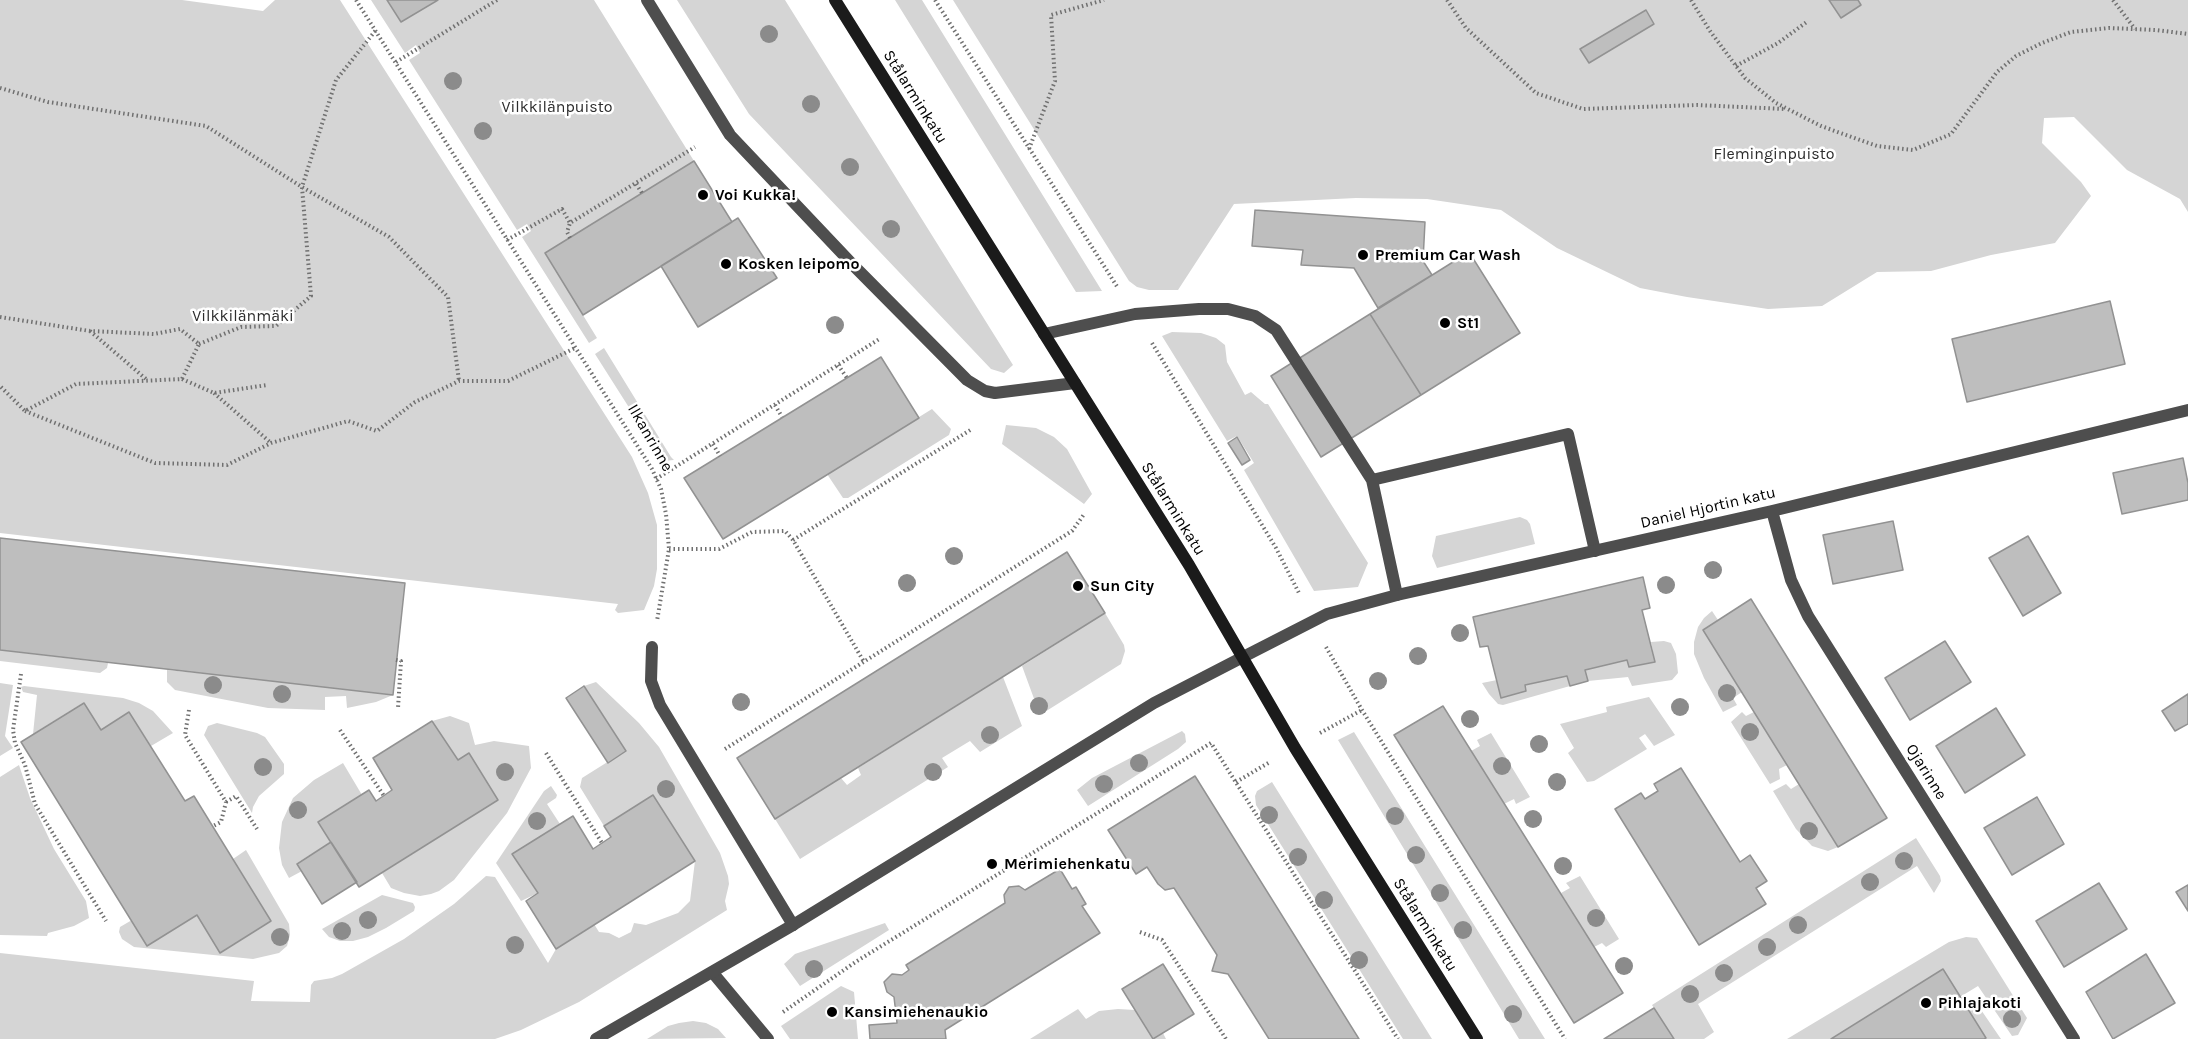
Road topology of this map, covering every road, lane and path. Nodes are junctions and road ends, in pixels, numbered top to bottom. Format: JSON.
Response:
{"nodes":[{"id":1,"x":356,"y":0,"type":"edge"},
{"id":2,"x":497,"y":0,"type":"edge"},
{"id":3,"x":647,"y":0,"type":"edge"},
{"id":4,"x":835,"y":0,"type":"edge"},
{"id":5,"x":1104,"y":0,"type":"edge"},
{"id":6,"x":1447,"y":0,"type":"edge"},
{"id":7,"x":1691,"y":0,"type":"edge"},
{"id":8,"x":2113,"y":0,"type":"edge"},
{"id":9,"x":1808,"y":21,"type":"dead end"},
{"id":10,"x":2136,"y":29,"type":"junction"},
{"id":11,"x":376,"y":30,"type":"junction"},
{"id":12,"x":2188,"y":34,"type":"edge"},
{"id":13,"x":396,"y":62,"type":"junction"},
{"id":14,"x":1736,"y":66,"type":"junction"},
{"id":15,"x":0,"y":88,"type":"edge"},
{"id":16,"x":1789,"y":110,"type":"junction"},
{"id":17,"x":695,"y":147,"type":"dead end"},
{"id":18,"x":1029,"y":149,"type":"dead end"},
{"id":19,"x":635,"y":183,"type":"junction"},
{"id":20,"x":302,"y":188,"type":"junction"},
{"id":21,"x":642,"y":193,"type":"dead end"},
{"id":22,"x":570,"y":223,"type":"junction"},
{"id":23,"x":570,"y":238,"type":"dead end"},
{"id":24,"x":507,"y":240,"type":"junction"},
{"id":25,"x":0,"y":317,"type":"edge"},
{"id":26,"x":90,"y":331,"type":"junction"},
{"id":27,"x":1044,"y":334,"type":"junction"},
{"id":28,"x":881,"y":338,"type":"dead end"},
{"id":29,"x":199,"y":344,"type":"junction"},
{"id":30,"x":576,"y":348,"type":"junction"},
{"id":31,"x":838,"y":365,"type":"junction"},
{"id":32,"x":847,"y":378,"type":"dead end"},
{"id":33,"x":146,"y":379,"type":"junction"},
{"id":34,"x":182,"y":379,"type":"junction"},
{"id":35,"x":459,"y":381,"type":"junction"},
{"id":36,"x":1075,"y":383,"type":"junction"},
{"id":37,"x":267,"y":385,"type":"dead end"},
{"id":38,"x":0,"y":386,"type":"edge"},
{"id":39,"x":214,"y":393,"type":"junction"},
{"id":40,"x":775,"y":405,"type":"junction"},
{"id":41,"x":2188,"y":410,"type":"edge"},
{"id":42,"x":25,"y":411,"type":"junction"},
{"id":43,"x":783,"y":417,"type":"dead end"},
{"id":44,"x":972,"y":429,"type":"dead end"},
{"id":45,"x":271,"y":443,"type":"junction"},
{"id":46,"x":713,"y":444,"type":"junction"},
{"id":47,"x":720,"y":456,"type":"dead end"},
{"id":48,"x":656,"y":479,"type":"junction"},
{"id":49,"x":1372,"y":480,"type":"junction"},
{"id":50,"x":1772,"y":511,"type":"junction"},
{"id":51,"x":1085,"y":513,"type":"dead end"},
{"id":52,"x":793,"y":540,"type":"junction"},
{"id":53,"x":669,"y":549,"type":"junction"},
{"id":54,"x":1595,"y":551,"type":"junction"},
{"id":55,"x":1397,"y":596,"type":"junction"},
{"id":56,"x":652,"y":646,"type":"joint"},
{"id":57,"x":1243,"y":657,"type":"junction"},
{"id":58,"x":1331,"y":657,"type":"dead end"},
{"id":59,"x":396,"y":660,"type":"dead end"},
{"id":60,"x":864,"y":662,"type":"junction"},
{"id":61,"x":21,"y":674,"type":"dead end"},
{"id":62,"x":398,"y":708,"type":"dead end"},
{"id":63,"x":189,"y":710,"type":"dead end"},
{"id":64,"x":340,"y":730,"type":"dead end"},
{"id":65,"x":725,"y":749,"type":"dead end"},
{"id":66,"x":546,"y":753,"type":"dead end"},
{"id":67,"x":384,"y":796,"type":"dead end"},
{"id":68,"x":226,"y":802,"type":"junction"},
{"id":69,"x":213,"y":826,"type":"dead end"},
{"id":70,"x":257,"y":829,"type":"dead end"},
{"id":71,"x":602,"y":843,"type":"dead end"},
{"id":72,"x":106,"y":921,"type":"dead end"},
{"id":73,"x":793,"y":925,"type":"junction"},
{"id":74,"x":1140,"y":932,"type":"dead end"},
{"id":75,"x":712,"y":973,"type":"junction"},
{"id":76,"x":780,"y":1014,"type":"dead end"},
{"id":77,"x":596,"y":1039,"type":"edge"},
{"id":78,"x":768,"y":1039,"type":"edge"},
{"id":79,"x":1226,"y":1039,"type":"edge"},
{"id":80,"x":1398,"y":1039,"type":"edge"},
{"id":81,"x":1477,"y":1039,"type":"edge"},
{"id":82,"x":1565,"y":1039,"type":"edge"},
{"id":83,"x":2074,"y":1039,"type":"edge"}],
"edges":[{"from":1,"to":11,"type":"path","name":"Ilkanrinne"},
{"from":2,"to":13,"type":"path"},
{"from":3,"to":36,"type":"street"},
{"from":4,"to":27,"type":"main road","name":"Stålarminkatu"},
{"from":5,"to":18,"type":"path"},
{"from":6,"to":16,"type":"path"},
{"from":7,"to":14,"type":"path"},
{"from":8,"to":10,"type":"path"},
{"from":9,"to":14,"type":"path"},
{"from":10,"to":12,"type":"path"},
{"from":10,"to":16,"type":"path"},
{"from":11,"to":13,"type":"path","name":"Ilkanrinne"},
{"from":11,"to":20,"type":"path"},
{"from":13,"to":24,"type":"path","name":"Ilkanrinne"},
{"from":14,"to":16,"type":"path"},
{"from":15,"to":20,"type":"path"},
{"from":17,"to":19,"type":"path"},
{"from":19,"to":21,"type":"path"},
{"from":19,"to":22,"type":"path"},
{"from":20,"to":29,"type":"path"},
{"from":20,"to":35,"type":"path"},
{"from":22,"to":23,"type":"path"},
{"from":22,"to":24,"type":"path"},
{"from":24,"to":30,"type":"path","name":"Ilkanrinne"},
{"from":25,"to":26,"type":"path"},
{"from":26,"to":29,"type":"path"},
{"from":26,"to":33,"type":"path"},
{"from":27,"to":36,"type":"main road","name":"Stålarminkatu"},
{"from":27,"to":49,"type":"street"},
{"from":28,"to":31,"type":"path"},
{"from":29,"to":34,"type":"path"},
{"from":30,"to":35,"type":"path"},
{"from":30,"to":48,"type":"path","name":"Ilkanrinne"},
{"from":31,"to":32,"type":"path"},
{"from":31,"to":40,"type":"path"},
{"from":33,"to":34,"type":"path"},
{"from":33,"to":42,"type":"path"},
{"from":34,"to":39,"type":"path"},
{"from":35,"to":45,"type":"path"},
{"from":36,"to":57,"type":"main road","name":"Stålarminkatu"},
{"from":37,"to":39,"type":"path"},
{"from":38,"to":42,"type":"path"},
{"from":39,"to":45,"type":"path"},
{"from":40,"to":43,"type":"path"},
{"from":40,"to":46,"type":"path"},
{"from":41,"to":50,"type":"street","name":"Daniel Hjortin katu"},
{"from":42,"to":45,"type":"path"},
{"from":44,"to":52,"type":"path"},
{"from":46,"to":47,"type":"path"},
{"from":46,"to":48,"type":"path"},
{"from":48,"to":53,"type":"path","name":"Ilkanrinne"},
{"from":49,"to":54,"type":"street"},
{"from":49,"to":55,"type":"street"},
{"from":50,"to":54,"type":"street","name":"Daniel Hjortin katu"},
{"from":50,"to":83,"type":"street","name":"Ojarinne"},
{"from":51,"to":60,"type":"path"},
{"from":52,"to":53,"type":"path"},
{"from":52,"to":60,"type":"path"},
{"from":53,"to":56,"type":"path","name":"Ilkanrinne"},
{"from":54,"to":55,"type":"street","name":"Daniel Hjortin katu"},
{"from":55,"to":57,"type":"street","name":"Daniel Hjortin katu"},
{"from":56,"to":73,"type":"street"},
{"from":57,"to":73,"type":"street"},
{"from":57,"to":81,"type":"main road","name":"Stålarminkatu"},
{"from":58,"to":82,"type":"path"},
{"from":59,"to":62,"type":"path"},
{"from":60,"to":65,"type":"path"},
{"from":61,"to":72,"type":"path"},
{"from":63,"to":68,"type":"path"},
{"from":64,"to":67,"type":"path"},
{"from":66,"to":71,"type":"path"},
{"from":68,"to":69,"type":"path"},
{"from":68,"to":70,"type":"path"},
{"from":73,"to":75,"type":"street"},
{"from":74,"to":79,"type":"path"},
{"from":75,"to":77,"type":"street"},
{"from":75,"to":78,"type":"street"},
{"from":76,"to":80,"type":"path"}]}
